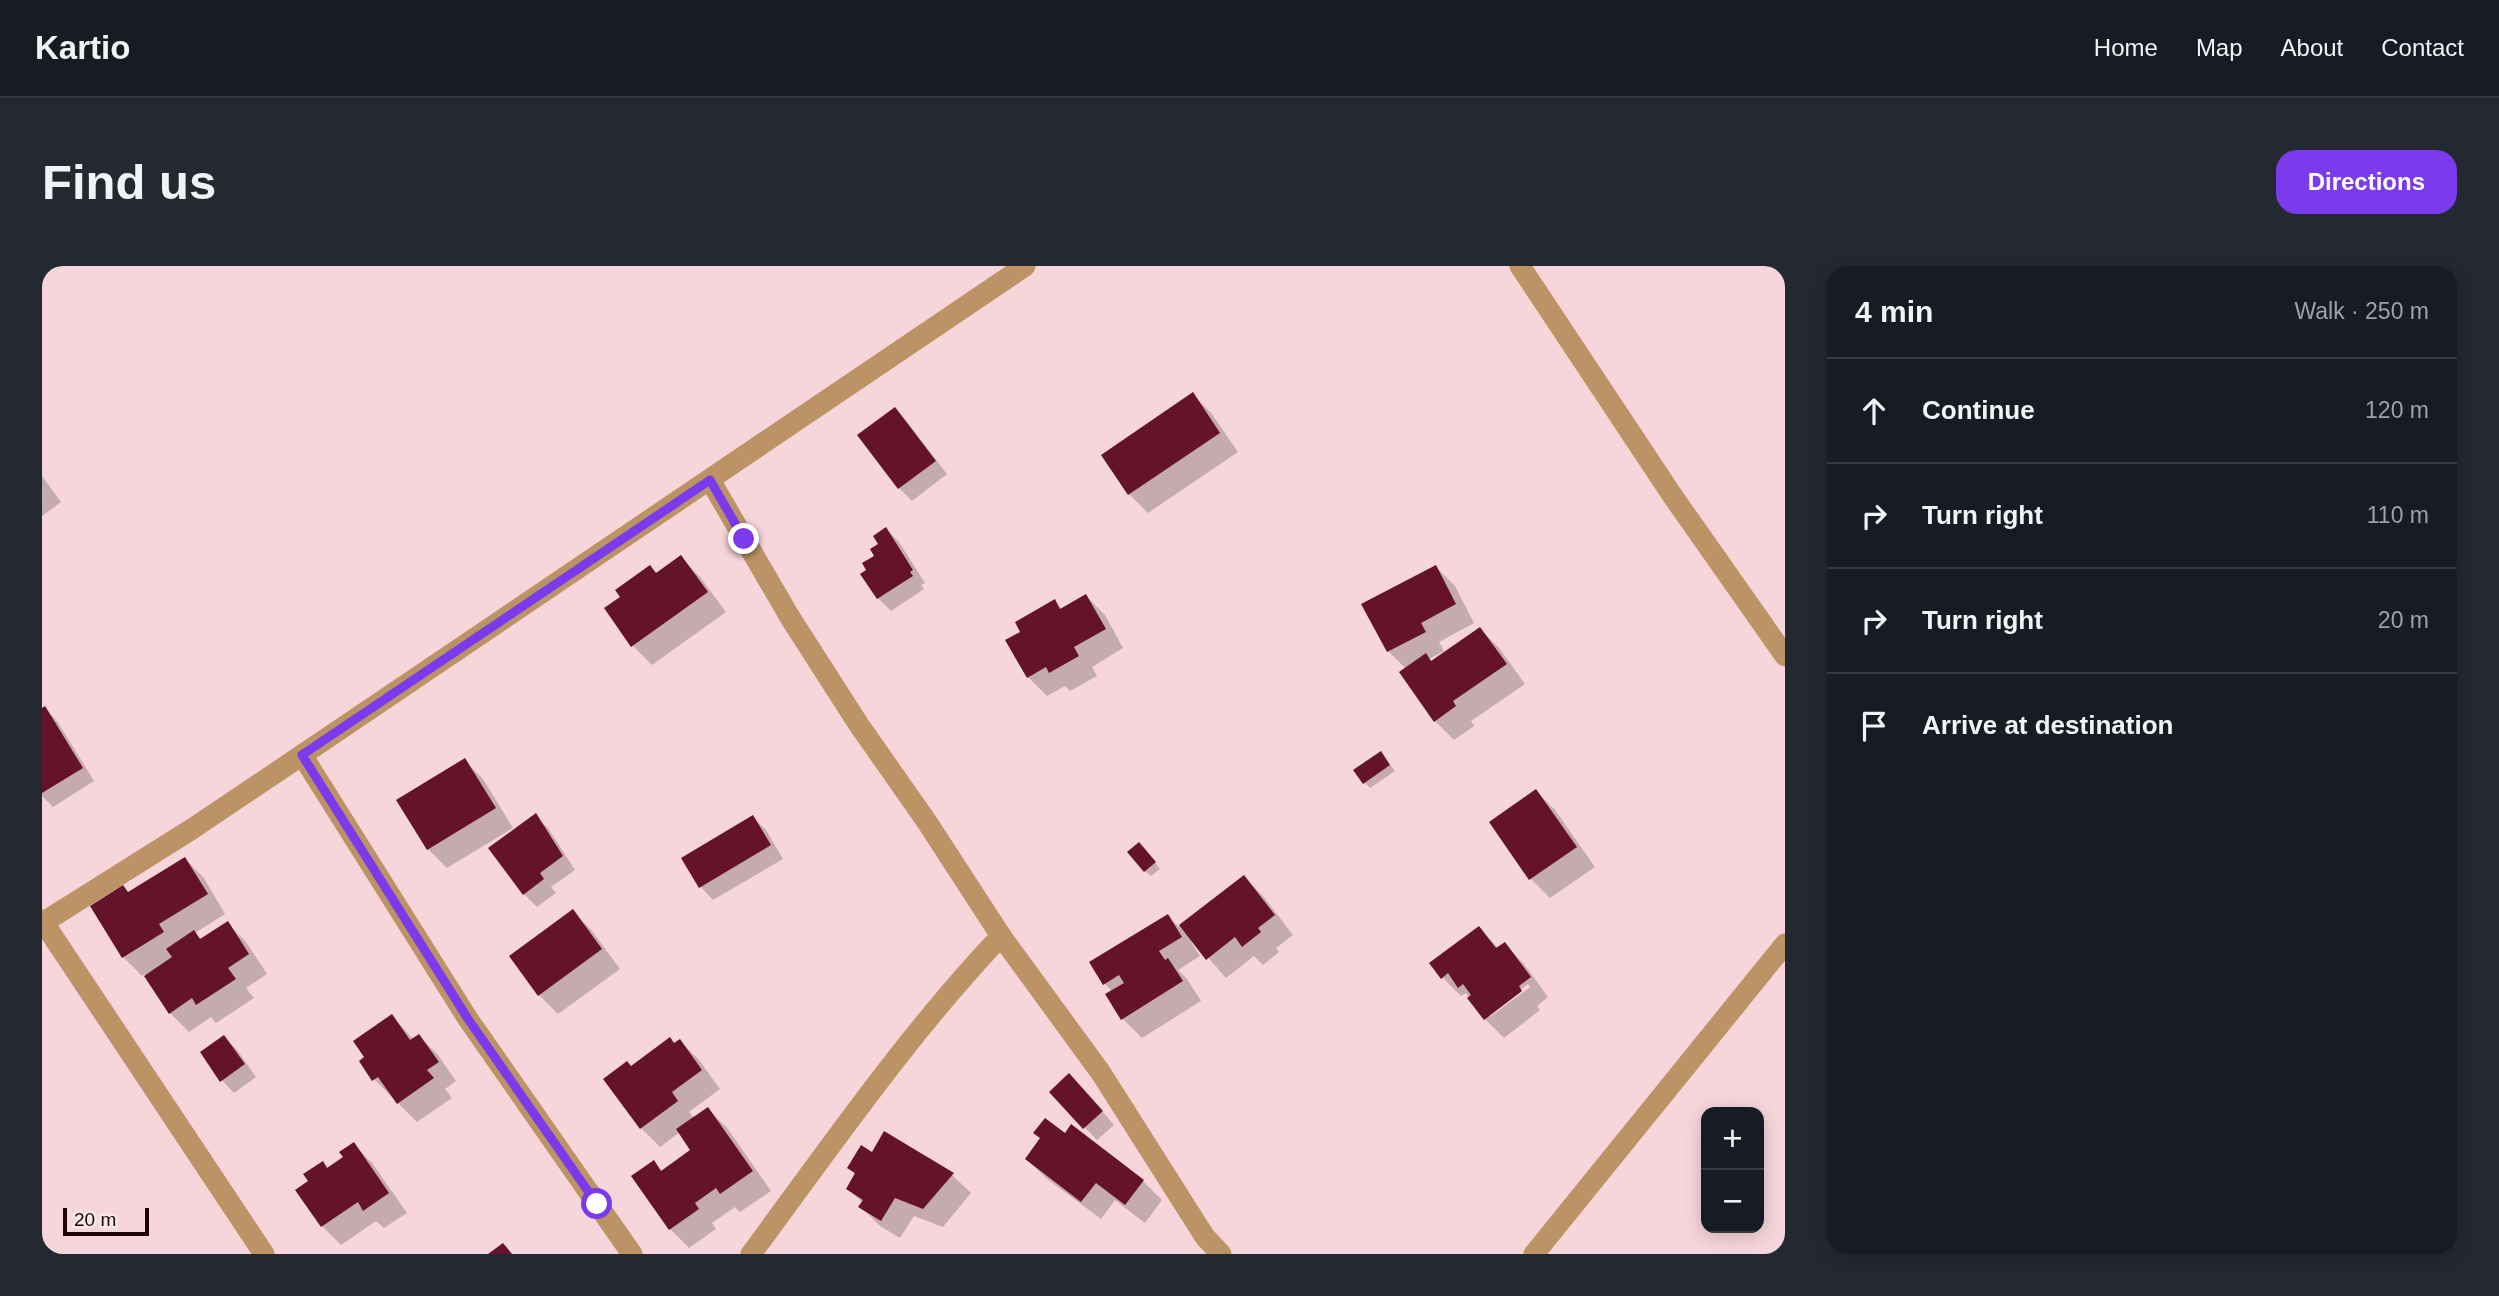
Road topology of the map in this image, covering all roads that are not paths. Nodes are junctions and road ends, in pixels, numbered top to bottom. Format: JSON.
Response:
{"nodes":[{"id":1,"x":1025,"y":266,"type":"edge"},
{"id":2,"x":1520,"y":266,"type":"edge"},
{"id":3,"x":710,"y":480,"type":"junction"},
{"id":4,"x":1785,"y":656,"type":"edge"},
{"id":5,"x":302,"y":755,"type":"junction"},
{"id":6,"x":43,"y":921,"type":"edge"},
{"id":7,"x":1001,"y":936,"type":"junction"},
{"id":8,"x":1785,"y":944,"type":"edge"},
{"id":9,"x":264,"y":1254,"type":"edge"},
{"id":10,"x":632,"y":1254,"type":"edge"},
{"id":11,"x":751,"y":1254,"type":"edge"},
{"id":12,"x":1221,"y":1254,"type":"edge"},
{"id":13,"x":1534,"y":1254,"type":"edge"}],
"edges":[{"from":1,"to":3,"type":"street"},
{"from":2,"to":4,"type":"street"},
{"from":3,"to":5,"type":"street"},
{"from":3,"to":7,"type":"street"},
{"from":5,"to":6,"type":"street"},
{"from":5,"to":10,"type":"street"},
{"from":6,"to":9,"type":"street"},
{"from":7,"to":11,"type":"street"},
{"from":7,"to":12,"type":"street"},
{"from":8,"to":13,"type":"street"}]}
